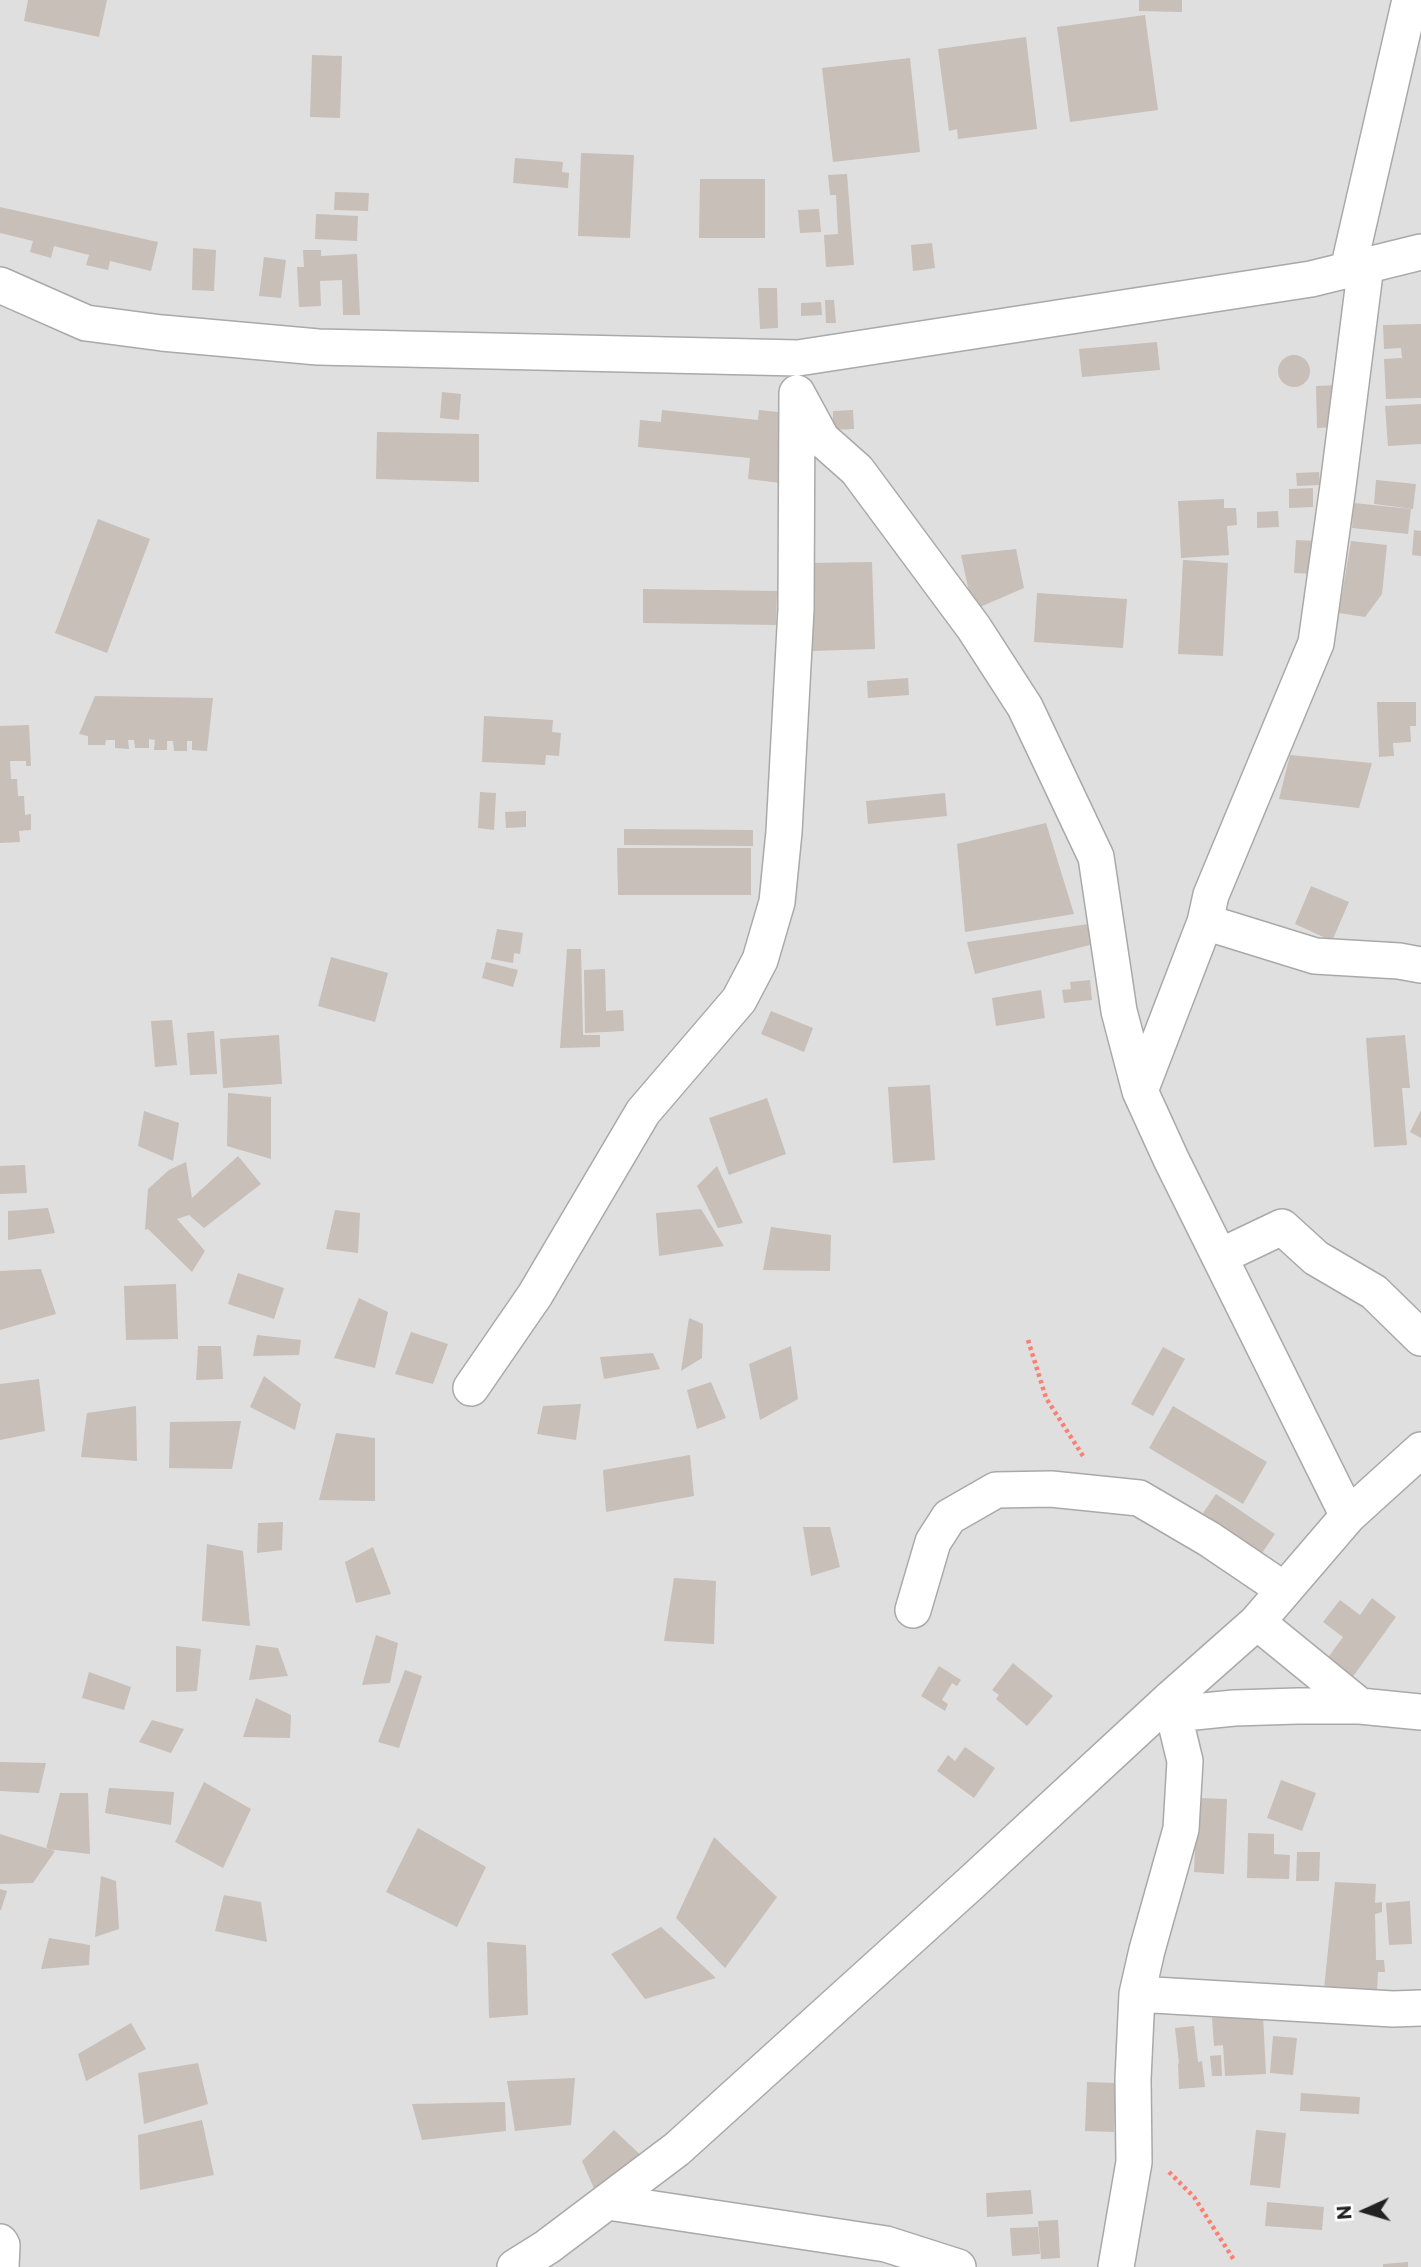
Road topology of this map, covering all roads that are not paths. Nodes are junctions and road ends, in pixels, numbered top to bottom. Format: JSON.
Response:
{"nodes":[{"id":1,"x":1410,"y":0,"type":"edge"},
{"id":2,"x":1421,"y":252,"type":"edge"},
{"id":3,"x":1357,"y":268,"type":"junction"},
{"id":4,"x":0,"y":285,"type":"edge"},
{"id":5,"x":798,"y":358,"type":"junction"},
{"id":6,"x":797,"y":393,"type":"junction"},
{"id":7,"x":1205,"y":922,"type":"junction"},
{"id":8,"x":1421,"y":965,"type":"edge"},
{"id":9,"x":1140,"y":1091,"type":"junction"},
{"id":10,"x":1221,"y":1256,"type":"junction"},
{"id":11,"x":1421,"y":1338,"type":"edge"},
{"id":12,"x":471,"y":1388,"type":"dead end"},
{"id":13,"x":1421,"y":1450,"type":"edge"},
{"id":14,"x":1348,"y":1516,"type":"junction"},
{"id":15,"x":1283,"y":1589,"type":"junction"},
{"id":16,"x":913,"y":1610,"type":"dead end"},
{"id":17,"x":1257,"y":1622,"type":"junction"},
{"id":18,"x":1360,"y":1706,"type":"junction"},
{"id":19,"x":1172,"y":1707,"type":"junction"},
{"id":20,"x":1421,"y":1712,"type":"edge"},
{"id":21,"x":1137,"y":1994,"type":"junction"},
{"id":22,"x":1421,"y":2008,"type":"edge"},
{"id":23,"x":608,"y":2202,"type":"junction"},
{"id":24,"x":0,"y":2242,"type":"edge"},
{"id":25,"x":549,"y":2257,"type":"edge"},
{"id":26,"x":1,"y":2267,"type":"edge"},
{"id":27,"x":515,"y":2267,"type":"edge"},
{"id":28,"x":958,"y":2267,"type":"edge"},
{"id":29,"x":1116,"y":2267,"type":"edge"}],
"edges":[{"from":1,"to":3,"type":"street"},
{"from":2,"to":3,"type":"street"},
{"from":3,"to":5,"type":"street"},
{"from":3,"to":7,"type":"street"},
{"from":4,"to":5,"type":"street"},
{"from":5,"to":6,"type":"street"},
{"from":6,"to":9,"type":"street"},
{"from":6,"to":12,"type":"street"},
{"from":7,"to":8,"type":"street"},
{"from":7,"to":9,"type":"street"},
{"from":9,"to":10,"type":"street"},
{"from":10,"to":11,"type":"street"},
{"from":10,"to":14,"type":"street"},
{"from":13,"to":14,"type":"street"},
{"from":14,"to":15,"type":"street"},
{"from":15,"to":16,"type":"street"},
{"from":15,"to":17,"type":"street"},
{"from":17,"to":18,"type":"street"},
{"from":17,"to":19,"type":"street"},
{"from":18,"to":19,"type":"street"},
{"from":18,"to":20,"type":"street"},
{"from":19,"to":21,"type":"street"},
{"from":19,"to":23,"type":"street"},
{"from":21,"to":22,"type":"street"},
{"from":21,"to":29,"type":"street"},
{"from":23,"to":25,"type":"street"},
{"from":23,"to":28,"type":"street"},
{"from":24,"to":26,"type":"street"},
{"from":25,"to":27,"type":"street"}]}
